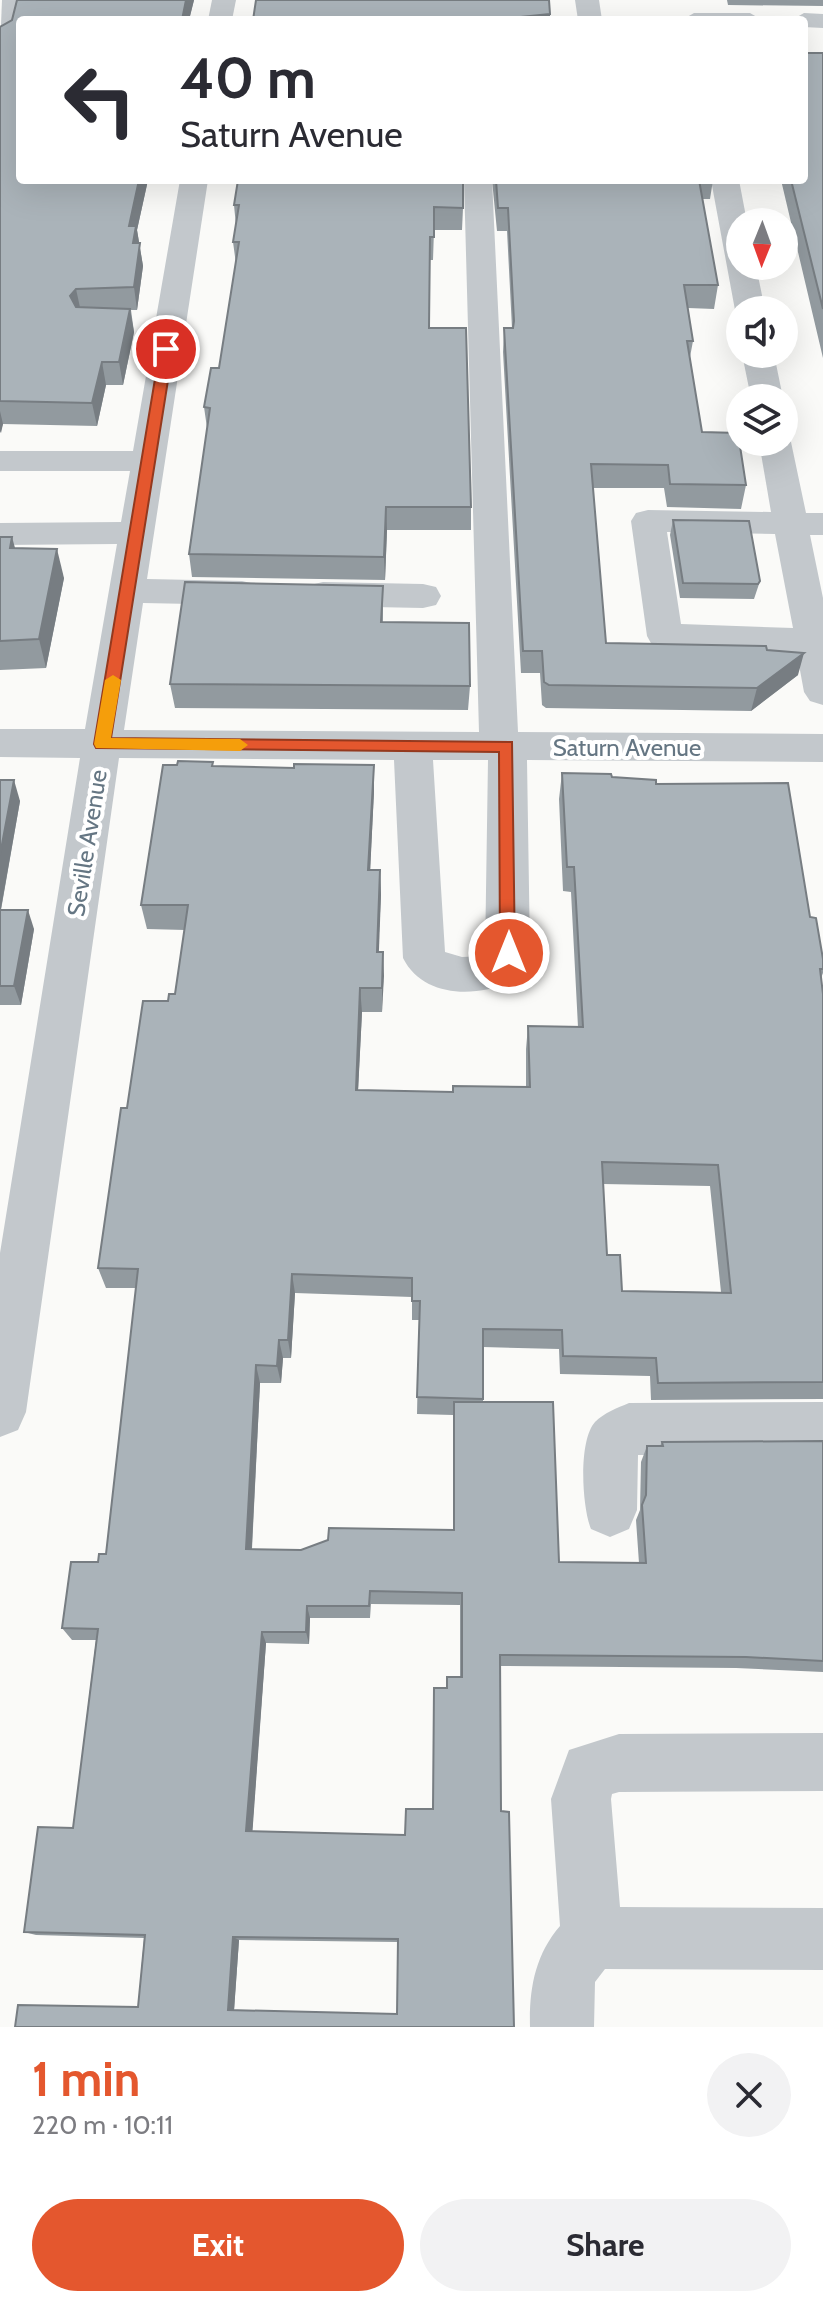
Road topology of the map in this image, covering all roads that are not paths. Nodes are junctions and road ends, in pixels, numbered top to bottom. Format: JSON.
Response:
{"nodes":[{"id":1,"x":14,"y":0,"type":"edge"},
{"id":2,"x":0,"y":41,"type":"edge"},
{"id":3,"x":193,"y":184,"type":"edge"},
{"id":4,"x":478,"y":184,"type":"edge"},
{"id":5,"x":726,"y":184,"type":"edge"},
{"id":6,"x":730,"y":208,"type":"edge"},
{"id":7,"x":780,"y":456,"type":"edge"},
{"id":8,"x":0,"y":461,"type":"edge"},
{"id":9,"x":148,"y":461,"type":"junction"},
{"id":10,"x":807,"y":524,"type":"edge"},
{"id":11,"x":138,"y":533,"type":"junction"},
{"id":12,"x":0,"y":534,"type":"edge"},
{"id":13,"x":128,"y":591,"type":"junction"},
{"id":14,"x":423,"y":596,"type":"dead end"},
{"id":15,"x":813,"y":642,"type":"junction"},
{"id":16,"x":823,"y":692,"type":"edge"},
{"id":17,"x":0,"y":743,"type":"edge"},
{"id":18,"x":102,"y":744,"type":"junction"},
{"id":19,"x":413,"y":746,"type":"junction"},
{"id":20,"x":503,"y":746,"type":"junction"},
{"id":21,"x":823,"y":748,"type":"edge"},
{"id":22,"x":0,"y":1412,"type":"edge"},
{"id":23,"x":823,"y":1428,"type":"edge"},
{"id":24,"x":610,"y":1510,"type":"dead end"},
{"id":25,"x":823,"y":1762,"type":"edge"},
{"id":26,"x":592,"y":1938,"type":"junction"},
{"id":27,"x":823,"y":1939,"type":"edge"},
{"id":28,"x":562,"y":2027,"type":"edge"}],
"edges":[{"from":1,"to":2,"type":"street"},
{"from":3,"to":9,"type":"street","name":"Seville Avenue"},
{"from":4,"to":20,"type":"street"},
{"from":5,"to":6,"type":"street"},
{"from":7,"to":10,"type":"street"},
{"from":8,"to":9,"type":"street"},
{"from":9,"to":11,"type":"street","name":"Seville Avenue"},
{"from":10,"to":15,"type":"street"},
{"from":10,"to":15,"type":"street"},
{"from":11,"to":12,"type":"street"},
{"from":11,"to":13,"type":"street","name":"Seville Avenue"},
{"from":13,"to":14,"type":"street"},
{"from":13,"to":18,"type":"street","name":"Seville Avenue"},
{"from":15,"to":16,"type":"street"},
{"from":17,"to":18,"type":"street","name":"Saturn Avenue"},
{"from":18,"to":19,"type":"street","name":"Saturn Avenue"},
{"from":18,"to":22,"type":"street","name":"Seville Avenue"},
{"from":19,"to":20,"type":"street","name":"Saturn Avenue"},
{"from":19,"to":20,"type":"street"},
{"from":20,"to":21,"type":"street","name":"Saturn Avenue"},
{"from":23,"to":24,"type":"street"},
{"from":25,"to":26,"type":"street"},
{"from":26,"to":27,"type":"street"},
{"from":26,"to":28,"type":"street"}]}
